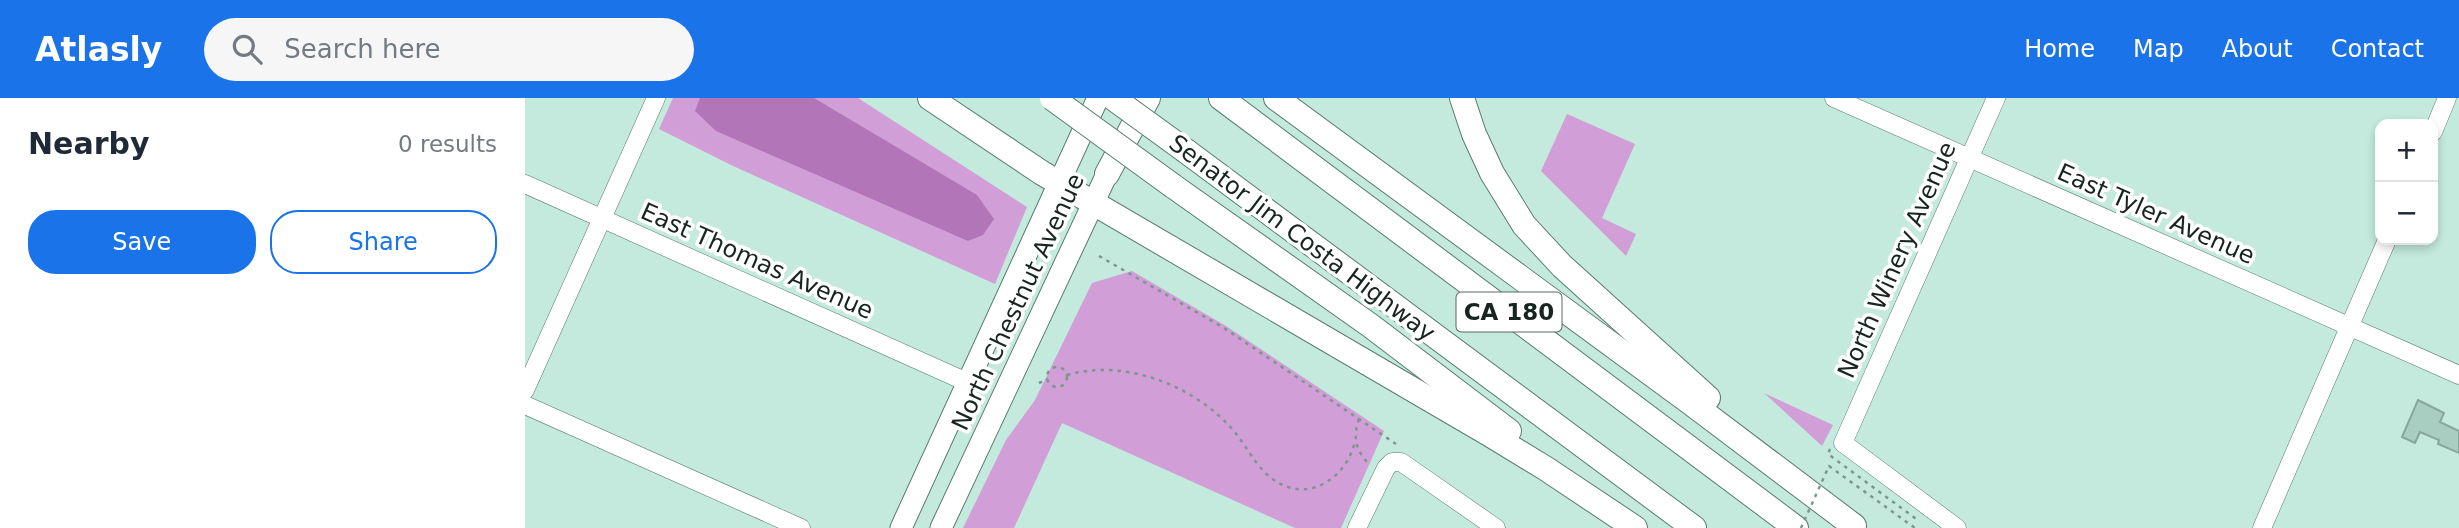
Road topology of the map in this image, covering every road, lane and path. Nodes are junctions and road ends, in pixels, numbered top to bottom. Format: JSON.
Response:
{"nodes":[{"id":1,"x":656,"y":98,"type":"edge"},
{"id":2,"x":930,"y":98,"type":"edge"},
{"id":3,"x":1052,"y":98,"type":"edge"},
{"id":4,"x":1098,"y":98,"type":"edge"},
{"id":5,"x":1113,"y":98,"type":"edge"},
{"id":6,"x":1141,"y":98,"type":"edge"},
{"id":7,"x":1148,"y":98,"type":"edge"},
{"id":8,"x":1221,"y":98,"type":"edge"},
{"id":9,"x":1276,"y":98,"type":"edge"},
{"id":10,"x":1462,"y":98,"type":"edge"},
{"id":11,"x":1834,"y":98,"type":"edge"},
{"id":12,"x":1996,"y":98,"type":"edge"},
{"id":13,"x":2447,"y":98,"type":"edge"},
{"id":14,"x":2438,"y":120,"type":"edge"},
{"id":15,"x":1969,"y":158,"type":"junction"},
{"id":16,"x":1107,"y":174,"type":"junction"},
{"id":17,"x":525,"y":184,"type":"edge"},
{"id":18,"x":1060,"y":184,"type":"junction"},
{"id":19,"x":1094,"y":203,"type":"junction"},
{"id":20,"x":602,"y":218,"type":"junction"},
{"id":21,"x":2385,"y":245,"type":"edge"},
{"id":22,"x":1099,"y":256,"type":"dead end"},
{"id":23,"x":2350,"y":325,"type":"junction"},
{"id":24,"x":1067,"y":374,"type":"junction"},
{"id":25,"x":2459,"y":375,"type":"edge"},
{"id":26,"x":1048,"y":379,"type":"junction"},
{"id":27,"x":969,"y":383,"type":"junction"},
{"id":28,"x":1039,"y":383,"type":"dead end"},
{"id":29,"x":525,"y":390,"type":"edge"},
{"id":30,"x":525,"y":405,"type":"edge"},
{"id":31,"x":1359,"y":418,"type":"junction"},
{"id":32,"x":1355,"y":441,"type":"junction"},
{"id":33,"x":1396,"y":444,"type":"dead end"},
{"id":34,"x":1367,"y":463,"type":"dead end"},
{"id":35,"x":1632,"y":526,"type":"edge"},
{"id":36,"x":1855,"y":527,"type":"edge"},
{"id":37,"x":801,"y":528,"type":"edge"},
{"id":38,"x":901,"y":528,"type":"edge"},
{"id":39,"x":941,"y":528,"type":"edge"},
{"id":40,"x":1357,"y":528,"type":"edge"},
{"id":41,"x":1496,"y":528,"type":"edge"},
{"id":42,"x":1694,"y":528,"type":"edge"},
{"id":43,"x":1795,"y":528,"type":"edge"},
{"id":44,"x":1801,"y":528,"type":"edge"},
{"id":45,"x":1915,"y":528,"type":"edge"},
{"id":46,"x":1957,"y":528,"type":"edge"},
{"id":47,"x":2262,"y":528,"type":"edge"}],
"edges":[{"from":1,"to":20,"type":"street"},
{"from":2,"to":18,"type":"highway"},
{"from":3,"to":35,"type":"highway","bridge":true},
{"from":4,"to":18,"type":"main road","name":"North Chestnut Avenue"},
{"from":5,"to":42,"type":"highway","name":"Senator Jim Costa Highway","number":"CA 180","bridge":true},
{"from":6,"to":16,"type":"main road","name":"North Chestnut Avenue"},
{"from":7,"to":16,"type":"highway"},
{"from":8,"to":43,"type":"highway","number":"CA 180"},
{"from":9,"to":36,"type":"highway"},
{"from":10,"to":36,"type":"highway"},
{"from":11,"to":15,"type":"street","name":"East Tyler Avenue"},
{"from":12,"to":15,"type":"street","name":"North Winery Avenue"},
{"from":13,"to":14,"type":"street"},
{"from":15,"to":23,"type":"street","name":"East Tyler Avenue"},
{"from":15,"to":46,"type":"street","name":"North Winery Avenue"},
{"from":16,"to":19,"type":"main road","name":"North Chestnut Avenue"},
{"from":17,"to":20,"type":"street","name":"East Thomas Avenue"},
{"from":18,"to":19,"type":"highway"},
{"from":18,"to":27,"type":"main road","name":"North Chestnut Avenue"},
{"from":19,"to":35,"type":"highway"},
{"from":19,"to":39,"type":"main road","name":"North Chestnut Avenue"},
{"from":20,"to":27,"type":"street","name":"East Thomas Avenue"},
{"from":20,"to":29,"type":"street"},
{"from":21,"to":23,"type":"street"},
{"from":22,"to":31,"type":"path"},
{"from":23,"to":25,"type":"street","name":"East Tyler Avenue"},
{"from":23,"to":47,"type":"street"},
{"from":24,"to":26,"type":"path"},
{"from":24,"to":26,"type":"path"},
{"from":24,"to":32,"type":"path"},
{"from":26,"to":28,"type":"path"},
{"from":27,"to":38,"type":"main road","name":"North Chestnut Avenue"},
{"from":30,"to":37,"type":"street"},
{"from":31,"to":32,"type":"path"},
{"from":31,"to":33,"type":"path"},
{"from":32,"to":34,"type":"path"},
{"from":40,"to":41,"type":"street"},
{"from":44,"to":45,"type":"path","bridge":true}]}
